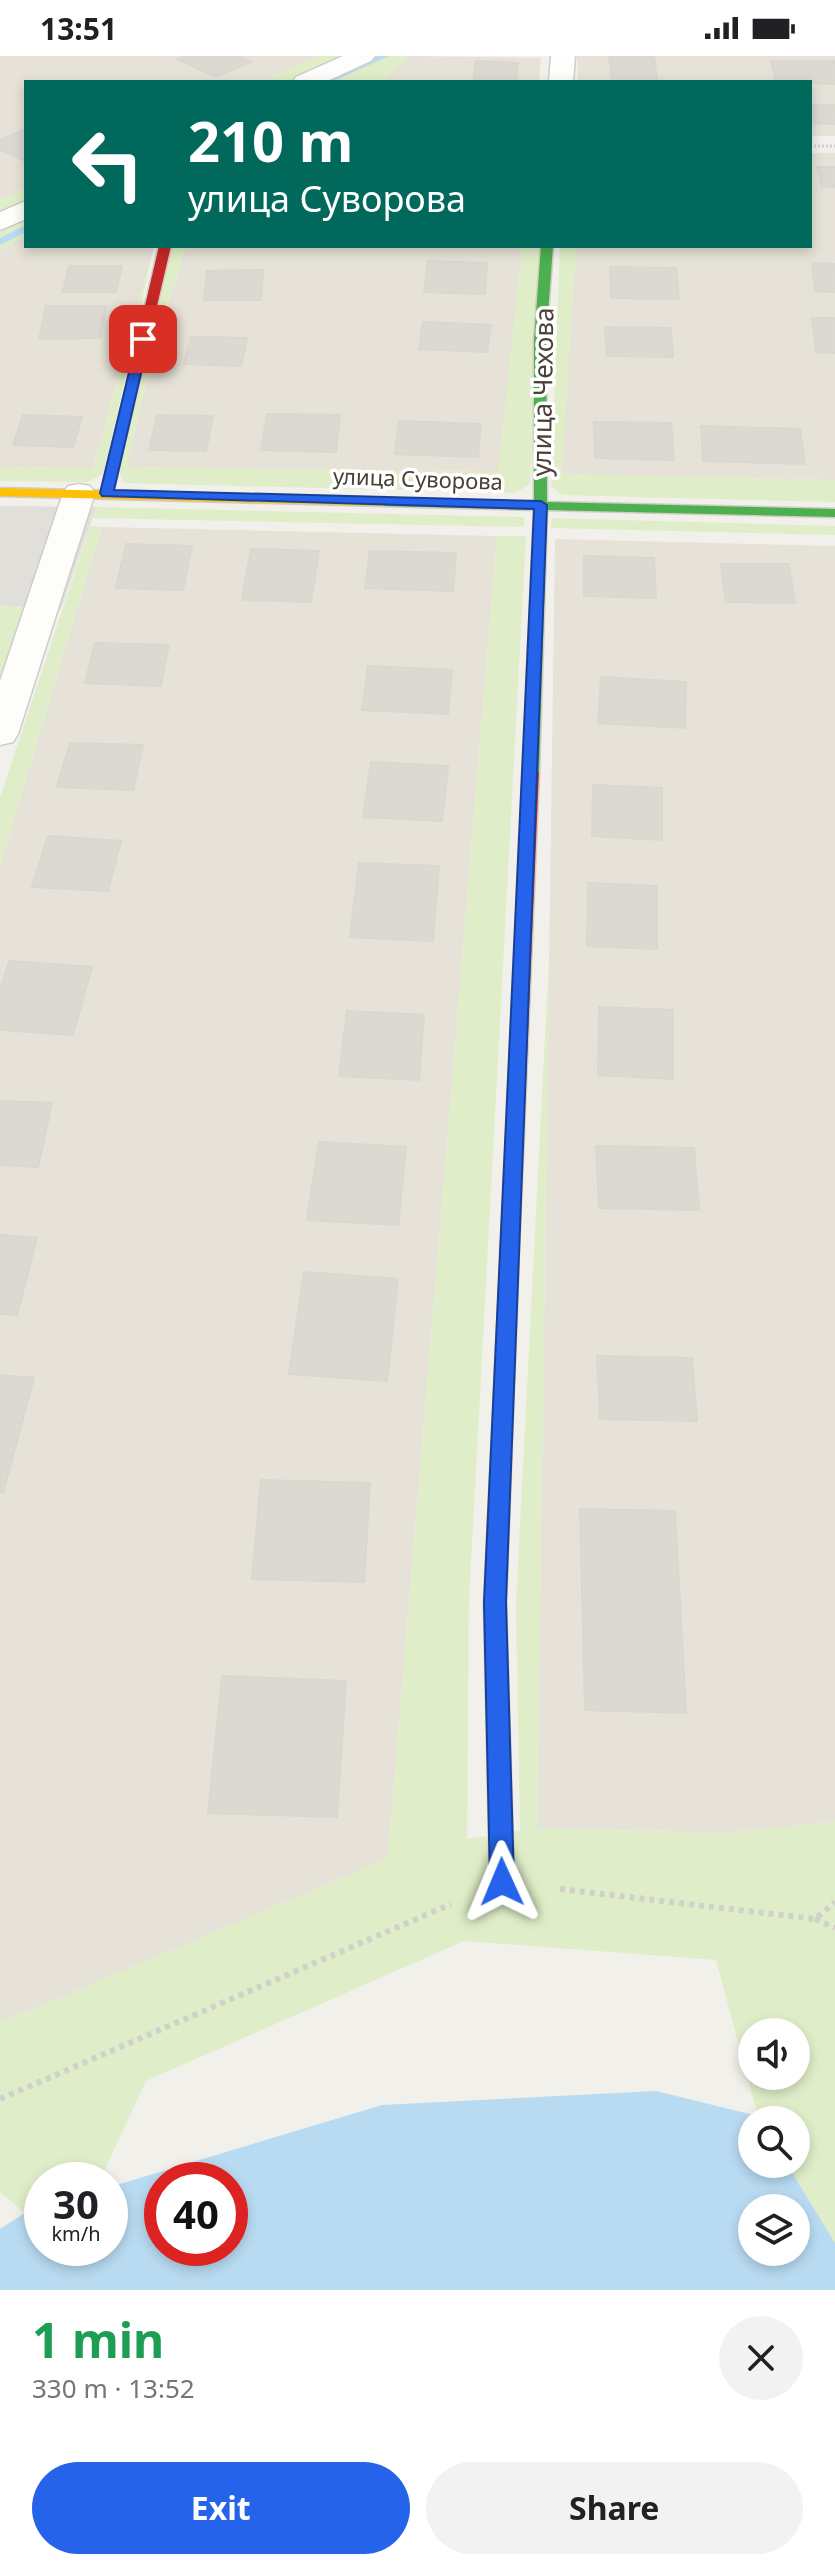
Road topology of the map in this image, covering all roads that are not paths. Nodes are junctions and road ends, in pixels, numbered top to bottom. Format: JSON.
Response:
{"nodes":[{"id":1,"x":363,"y":56,"type":"edge"},
{"id":2,"x":309,"y":80,"type":"edge"},
{"id":3,"x":24,"y":210,"type":"edge"},
{"id":4,"x":0,"y":222,"type":"edge"},
{"id":5,"x":164,"y":248,"type":"edge"},
{"id":6,"x":547,"y":248,"type":"edge"},
{"id":7,"x":0,"y":492,"type":"edge"},
{"id":8,"x":93,"y":493,"type":"junction"},
{"id":9,"x":541,"y":505,"type":"junction"},
{"id":10,"x":835,"y":513,"type":"edge"},
{"id":11,"x":0,"y":734,"type":"edge"},
{"id":12,"x":502,"y":1882,"type":"road end"}],
"edges":[{"from":1,"to":2,"type":"street"},
{"from":3,"to":4,"type":"street"},
{"from":5,"to":8,"type":"street"},
{"from":6,"to":9,"type":"street","name":"улица Чехова"},
{"from":7,"to":8,"type":"street","name":"улица Суворова"},
{"from":8,"to":9,"type":"street","name":"улица Суворова"},
{"from":8,"to":11,"type":"street"},
{"from":9,"to":10,"type":"street","name":"улица Суворова"},
{"from":9,"to":12,"type":"street","name":"улица Чехова"}]}
